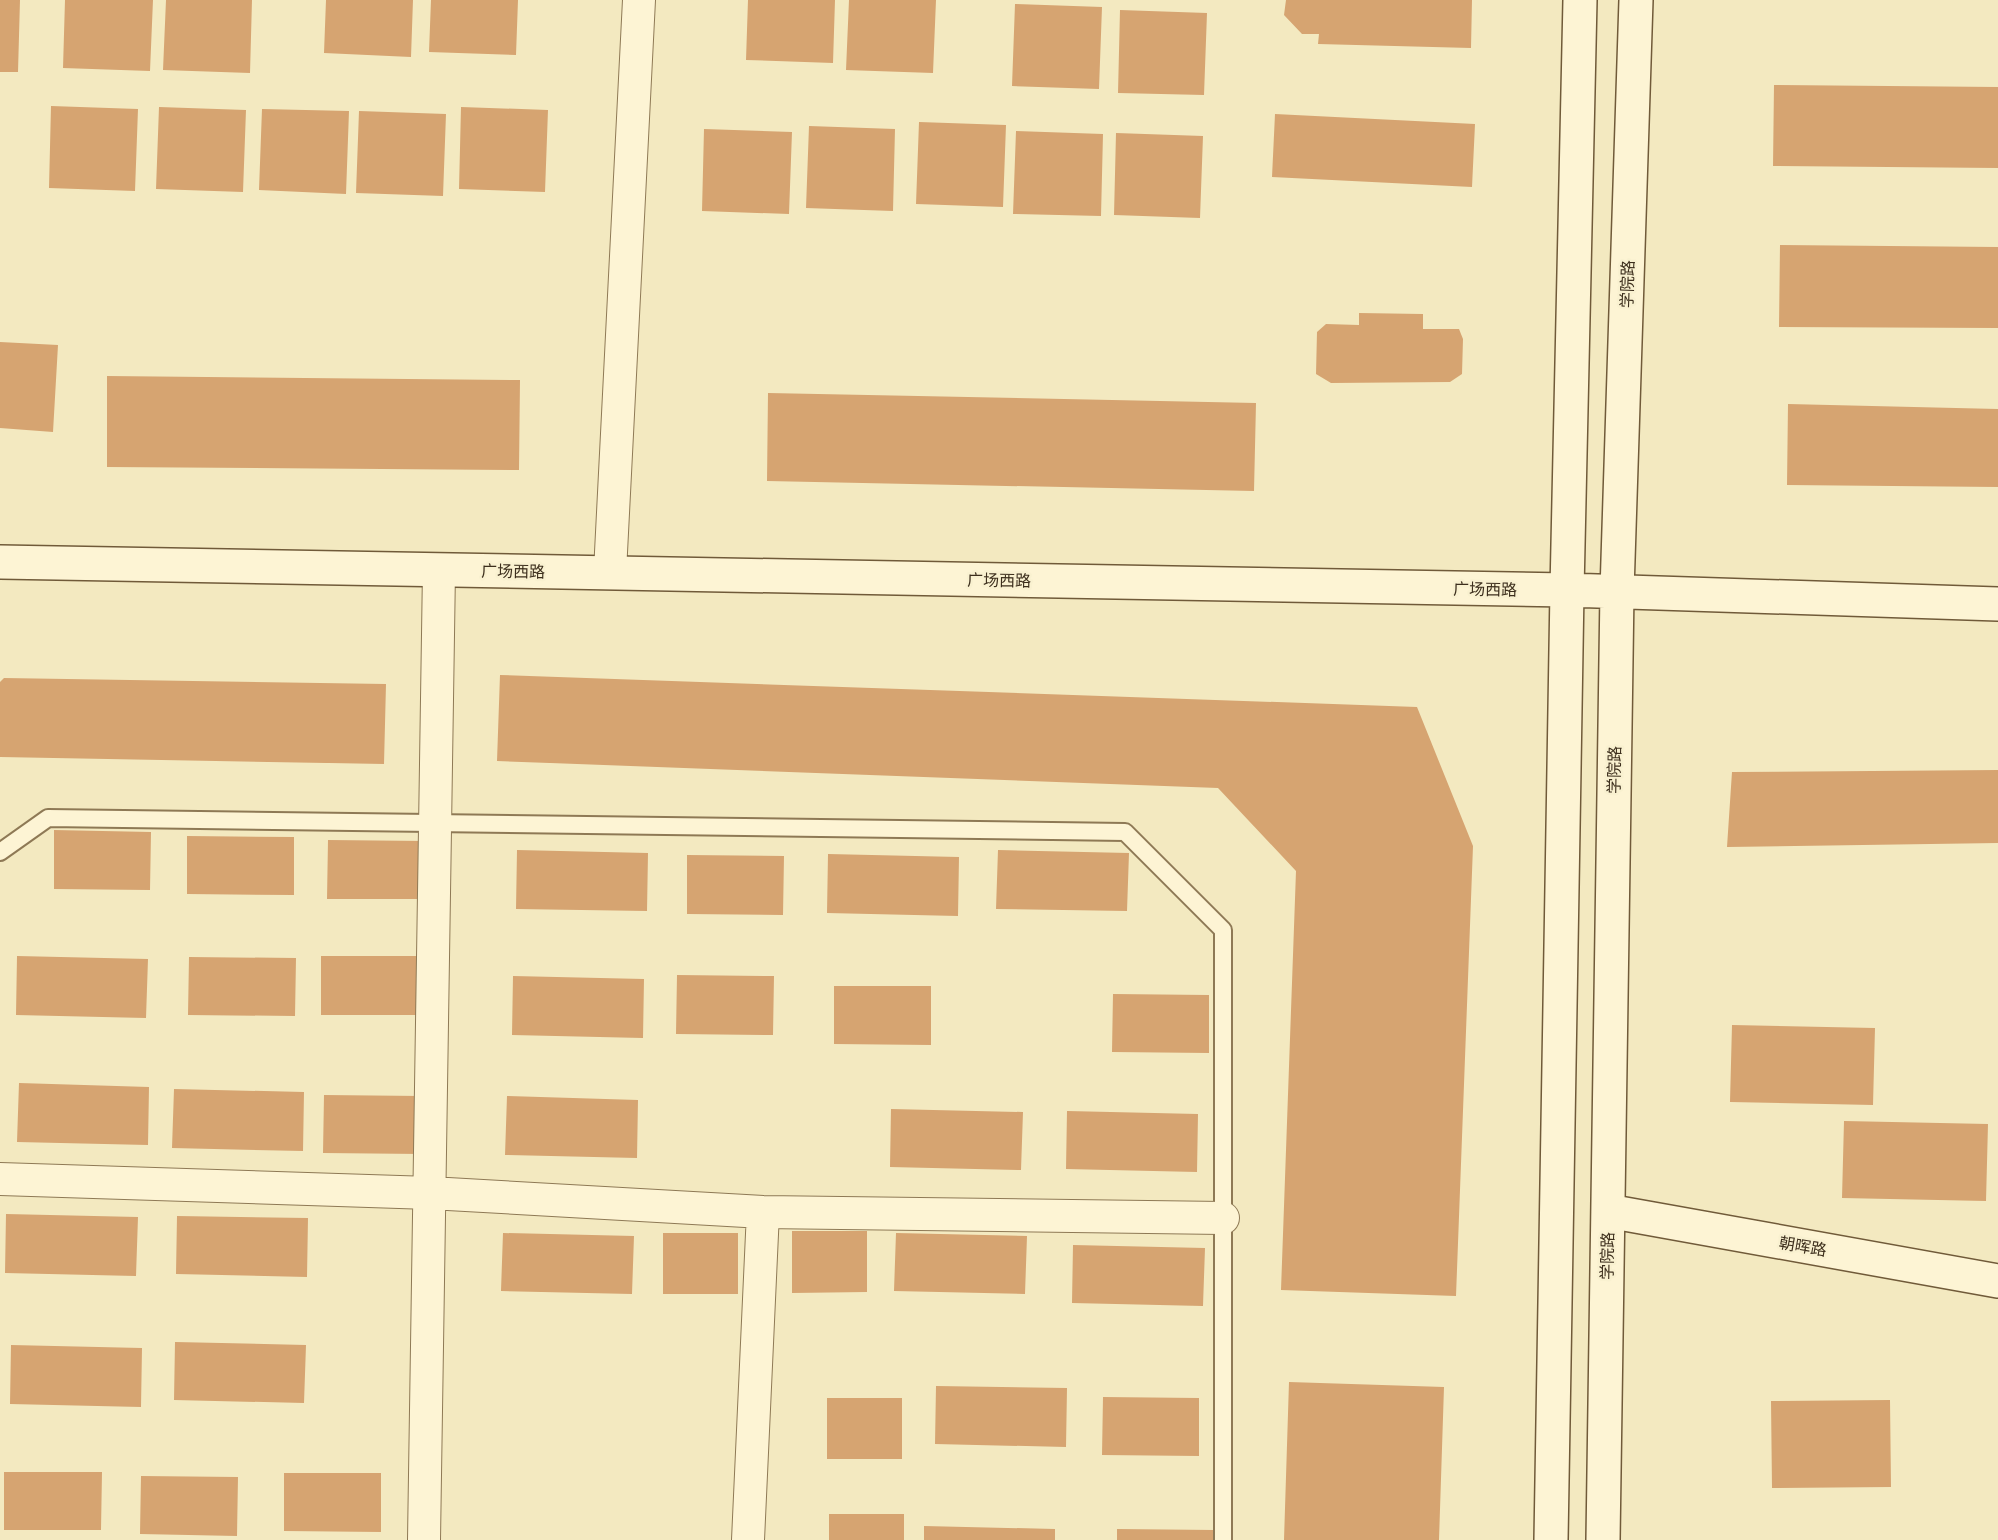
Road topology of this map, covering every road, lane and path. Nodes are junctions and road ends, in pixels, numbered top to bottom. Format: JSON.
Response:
{"nodes":[{"id":1,"x":639,"y":0,"type":"edge"},
{"id":2,"x":1580,"y":0,"type":"edge"},
{"id":3,"x":1636,"y":0,"type":"edge"},
{"id":4,"x":0,"y":562,"type":"edge"},
{"id":5,"x":439,"y":570,"type":"junction"},
{"id":6,"x":610,"y":573,"type":"junction"},
{"id":7,"x":1567,"y":590,"type":"junction"},
{"id":8,"x":1617,"y":591,"type":"junction"},
{"id":9,"x":1998,"y":604,"type":"edge"},
{"id":10,"x":435,"y":823,"type":"junction"},
{"id":11,"x":0,"y":852,"type":"edge"},
{"id":12,"x":0,"y":1179,"type":"edge"},
{"id":13,"x":430,"y":1193,"type":"junction"},
{"id":14,"x":1608,"y":1211,"type":"junction"},
{"id":15,"x":763,"y":1212,"type":"junction"},
{"id":16,"x":1223,"y":1218,"type":"junction"},
{"id":17,"x":1998,"y":1281,"type":"edge"},
{"id":18,"x":424,"y":1540,"type":"edge"},
{"id":19,"x":748,"y":1540,"type":"edge"},
{"id":20,"x":1224,"y":1540,"type":"edge"},
{"id":21,"x":1551,"y":1540,"type":"edge"},
{"id":22,"x":1603,"y":1540,"type":"edge"}],
"edges":[{"from":1,"to":6,"type":"street"},
{"from":2,"to":7,"type":"main road"},
{"from":3,"to":8,"type":"main road","name":"学院路"},
{"from":4,"to":5,"type":"main road","name":"广场西路"},
{"from":5,"to":6,"type":"main road","name":"广场西路"},
{"from":5,"to":10,"type":"street"},
{"from":6,"to":7,"type":"main road","name":"广场西路"},
{"from":7,"to":8,"type":"main road","name":"广场西路"},
{"from":7,"to":21,"type":"main road"},
{"from":8,"to":9,"type":"main road","name":"广场西路"},
{"from":8,"to":14,"type":"main road","name":"学院路"},
{"from":10,"to":11,"type":"lane"},
{"from":10,"to":13,"type":"street"},
{"from":10,"to":16,"type":"lane"},
{"from":12,"to":13,"type":"street"},
{"from":13,"to":15,"type":"street"},
{"from":13,"to":18,"type":"street"},
{"from":14,"to":17,"type":"main road","name":"朝晖路"},
{"from":14,"to":22,"type":"main road","name":"学院路"},
{"from":15,"to":16,"type":"street"},
{"from":15,"to":19,"type":"street"},
{"from":16,"to":20,"type":"lane"}]}
